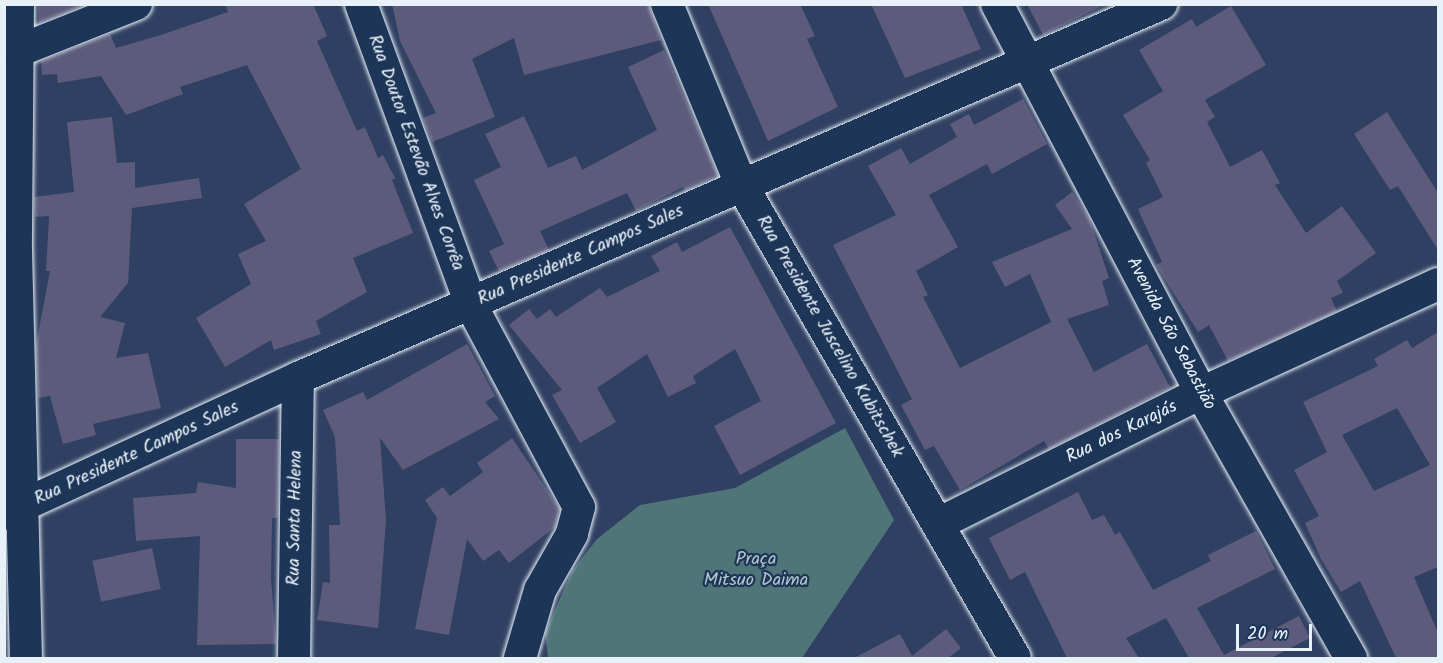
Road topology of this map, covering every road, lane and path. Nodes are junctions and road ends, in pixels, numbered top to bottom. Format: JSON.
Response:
{"nodes":[{"id":1,"x":18,"y":4,"type":"edge"},
{"id":2,"x":136,"y":4,"type":"edge"},
{"id":3,"x":361,"y":4,"type":"edge"},
{"id":4,"x":667,"y":4,"type":"edge"},
{"id":5,"x":997,"y":4,"type":"edge"},
{"id":6,"x":1161,"y":4,"type":"edge"},
{"id":7,"x":18,"y":51,"type":"junction"},
{"id":8,"x":1026,"y":66,"type":"junction"},
{"id":9,"x":741,"y":184,"type":"junction"},
{"id":10,"x":10,"y":250,"type":"edge"},
{"id":11,"x":1438,"y":284,"type":"edge"},
{"id":12,"x":471,"y":305,"type":"junction"},
{"id":13,"x":298,"y":378,"type":"junction"},
{"id":14,"x":1201,"y":393,"type":"junction"},
{"id":15,"x":13,"y":512,"type":"edge"},
{"id":16,"x":938,"y":524,"type":"junction"},
{"id":17,"x":26,"y":658,"type":"edge"},
{"id":18,"x":294,"y":658,"type":"edge"},
{"id":19,"x":520,"y":658,"type":"edge"},
{"id":20,"x":1015,"y":658,"type":"edge"},
{"id":21,"x":1351,"y":658,"type":"edge"}],
"edges":[{"from":1,"to":7,"type":"street"},
{"from":2,"to":7,"type":"street"},
{"from":3,"to":12,"type":"street","name":"Rua Doutor Estevão Alves Corrêa"},
{"from":4,"to":9,"type":"street","name":"Rua Presidente Juscelino Kubitschek"},
{"from":5,"to":8,"type":"street","name":"Avenida São Sebastião"},
{"from":6,"to":8,"type":"street","name":"Rua Presidente Campos Sales"},
{"from":7,"to":10,"type":"street"},
{"from":8,"to":9,"type":"street","name":"Rua Presidente Campos Sales"},
{"from":8,"to":14,"type":"street","name":"Avenida São Sebastião"},
{"from":9,"to":12,"type":"street","name":"Rua Presidente Campos Sales"},
{"from":9,"to":16,"type":"street","name":"Rua Presidente Juscelino Kubitschek"},
{"from":10,"to":15,"type":"street"},
{"from":11,"to":14,"type":"street","name":"Rua dos Karajás"},
{"from":12,"to":13,"type":"street","name":"Rua Presidente Campos Sales"},
{"from":12,"to":19,"type":"street","name":"Rua Doutor Estevão Alves Corrêa"},
{"from":13,"to":15,"type":"street","name":"Rua Presidente Campos Sales"},
{"from":13,"to":18,"type":"street","name":"Rua Santa Helena"},
{"from":14,"to":16,"type":"street","name":"Rua dos Karajás"},
{"from":14,"to":21,"type":"street","name":"Avenida São Sebastião"},
{"from":15,"to":17,"type":"street"},
{"from":16,"to":20,"type":"street","name":"Rua Presidente Juscelino Kubitschek"}]}
